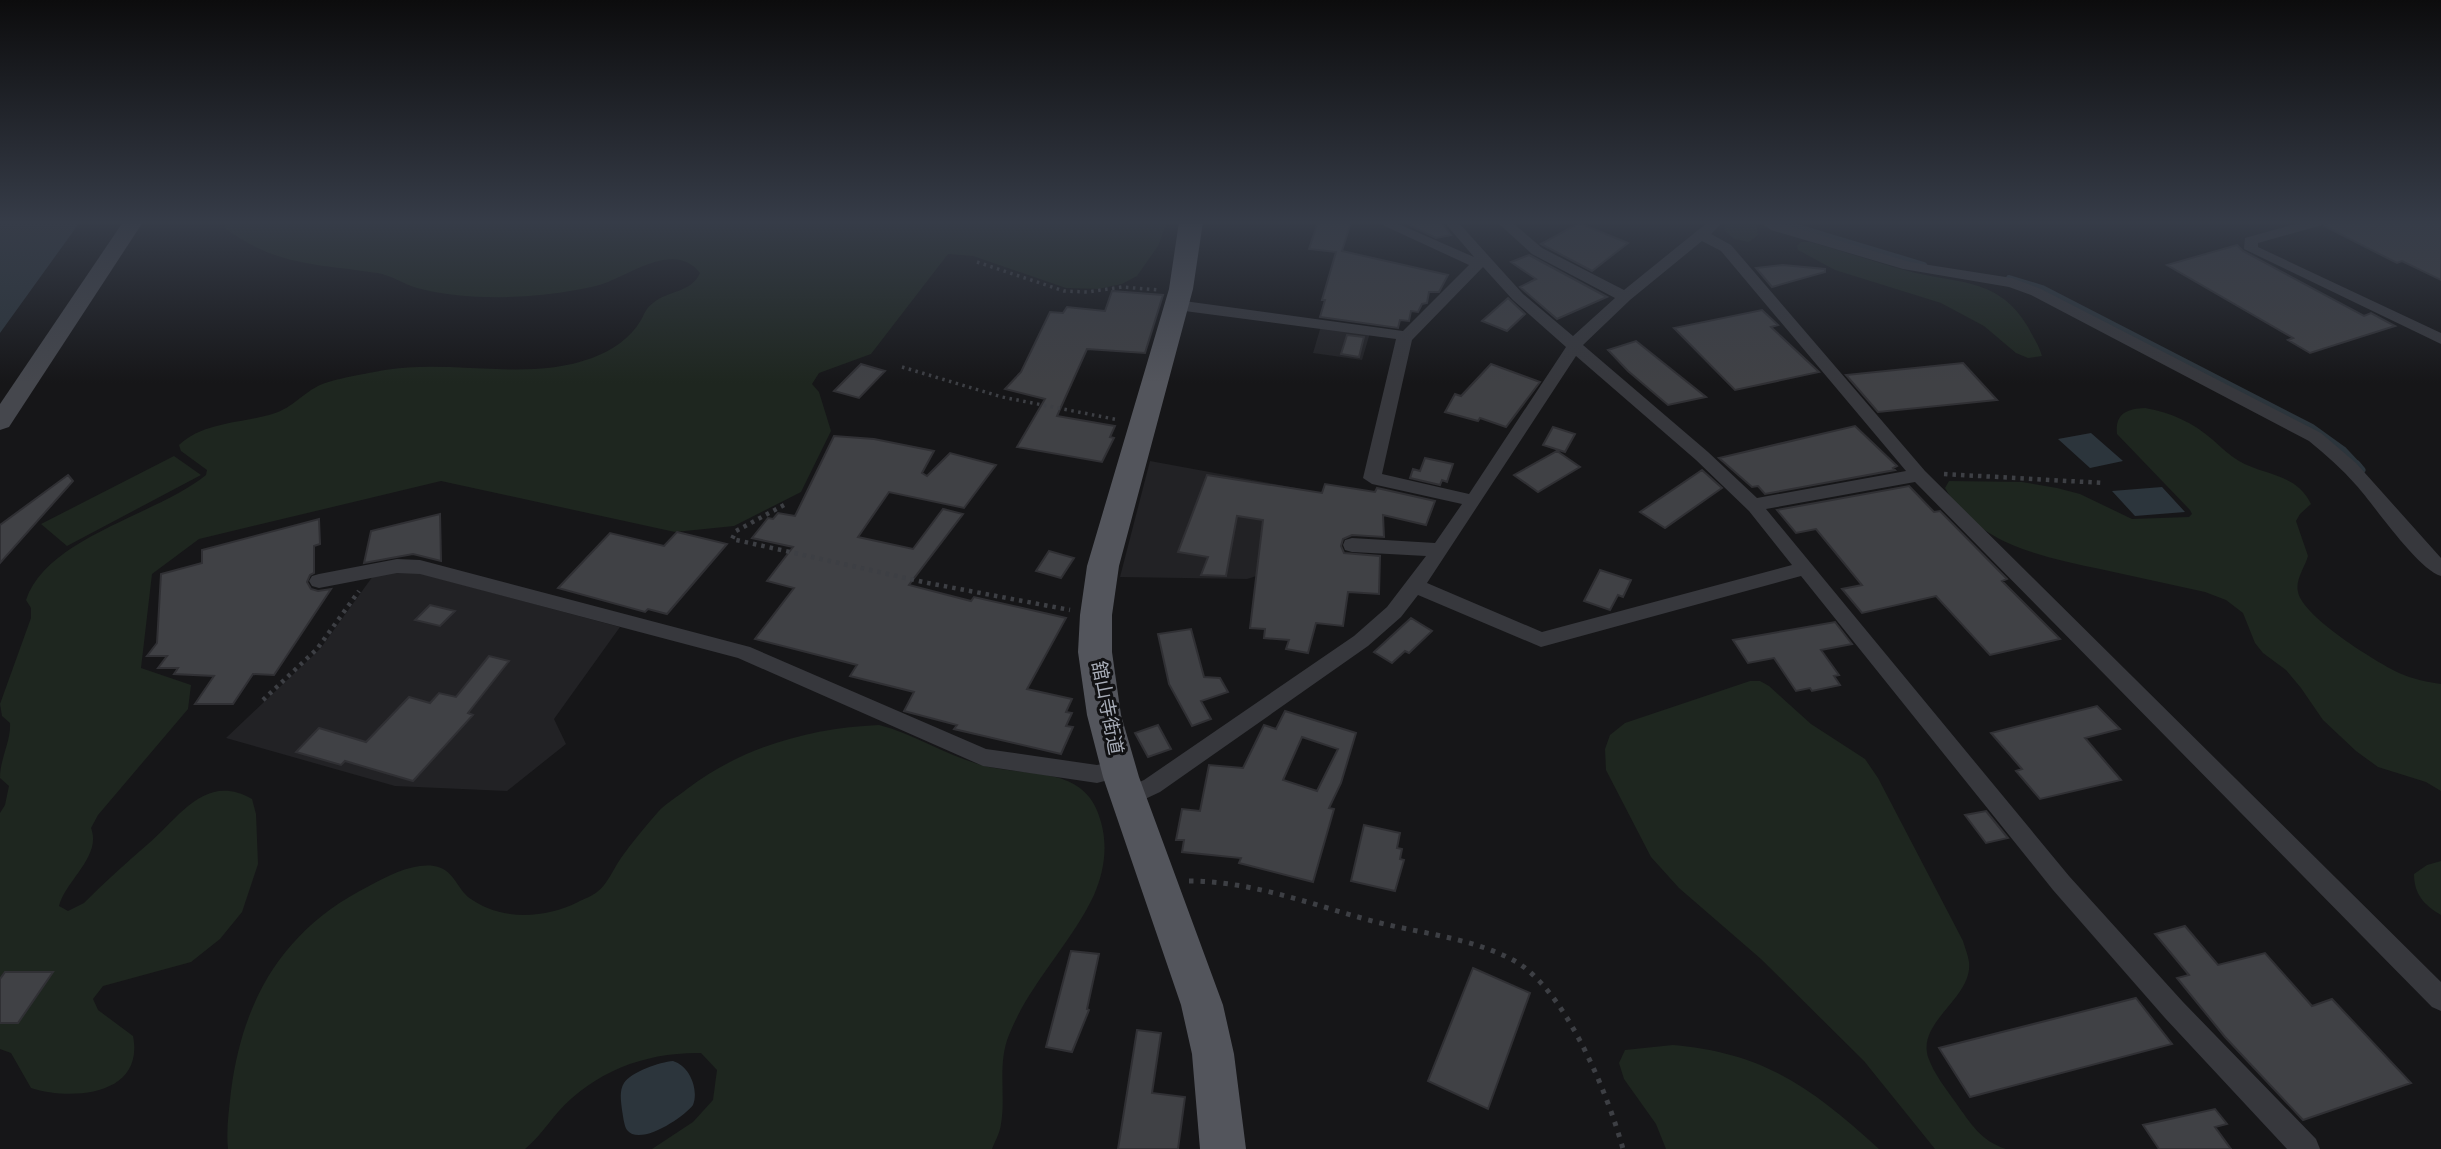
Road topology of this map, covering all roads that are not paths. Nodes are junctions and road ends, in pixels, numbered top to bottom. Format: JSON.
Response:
{"nodes":[{"id":1,"x":97,"y":276,"type":"edge"},
{"id":2,"x":1183,"y":276,"type":"edge"},
{"id":3,"x":1467,"y":276,"type":"edge"},
{"id":4,"x":1496,"y":276,"type":"edge"},
{"id":5,"x":1585,"y":276,"type":"edge"},
{"id":6,"x":1650,"y":276,"type":"edge"},
{"id":7,"x":1749,"y":276,"type":"edge"},
{"id":8,"x":1967,"y":276,"type":"edge"},
{"id":9,"x":2307,"y":276,"type":"edge"},
{"id":10,"x":1625,"y":296,"type":"junction"},
{"id":11,"x":1178,"y":299,"type":"junction"},
{"id":12,"x":1407,"y":336,"type":"junction"},
{"id":13,"x":2441,"y":339,"type":"edge"},
{"id":14,"x":1574,"y":347,"type":"junction"},
{"id":15,"x":0,"y":422,"type":"edge"},
{"id":16,"x":1919,"y":475,"type":"junction"},
{"id":17,"x":1474,"y":501,"type":"junction"},
{"id":18,"x":1754,"y":505,"type":"junction"},
{"id":19,"x":1352,"y":545,"type":"dead end"},
{"id":20,"x":1440,"y":550,"type":"junction"},
{"id":21,"x":1807,"y":568,"type":"junction"},
{"id":22,"x":2441,"y":569,"type":"edge"},
{"id":23,"x":319,"y":581,"type":"dead end"},
{"id":24,"x":1415,"y":586,"type":"junction"},
{"id":25,"x":1124,"y":784,"type":"junction"},
{"id":26,"x":2441,"y":999,"type":"edge"},
{"id":27,"x":1223,"y":1149,"type":"edge"},
{"id":28,"x":2306,"y":1149,"type":"edge"}],
"edges":[{"from":1,"to":15,"type":"main road"},
{"from":2,"to":11,"type":"main road","name":"舘山寺街道"},
{"from":3,"to":12,"type":"street"},
{"from":4,"to":14,"type":"street"},
{"from":5,"to":10,"type":"street"},
{"from":6,"to":10,"type":"street"},
{"from":7,"to":16,"type":"street"},
{"from":8,"to":22,"type":"street"},
{"from":9,"to":13,"type":"street"},
{"from":10,"to":14,"type":"street"},
{"from":11,"to":12,"type":"street"},
{"from":11,"to":25,"type":"main road","name":"舘山寺街道"},
{"from":12,"to":17,"type":"street"},
{"from":14,"to":17,"type":"street"},
{"from":14,"to":18,"type":"street"},
{"from":16,"to":18,"type":"street"},
{"from":16,"to":26,"type":"street"},
{"from":17,"to":20,"type":"street"},
{"from":18,"to":21,"type":"street"},
{"from":19,"to":20,"type":"street"},
{"from":20,"to":24,"type":"street"},
{"from":21,"to":24,"type":"street"},
{"from":21,"to":28,"type":"street"},
{"from":23,"to":25,"type":"street"},
{"from":24,"to":25,"type":"street"},
{"from":25,"to":27,"type":"main road","name":"舘山寺街道"}]}
